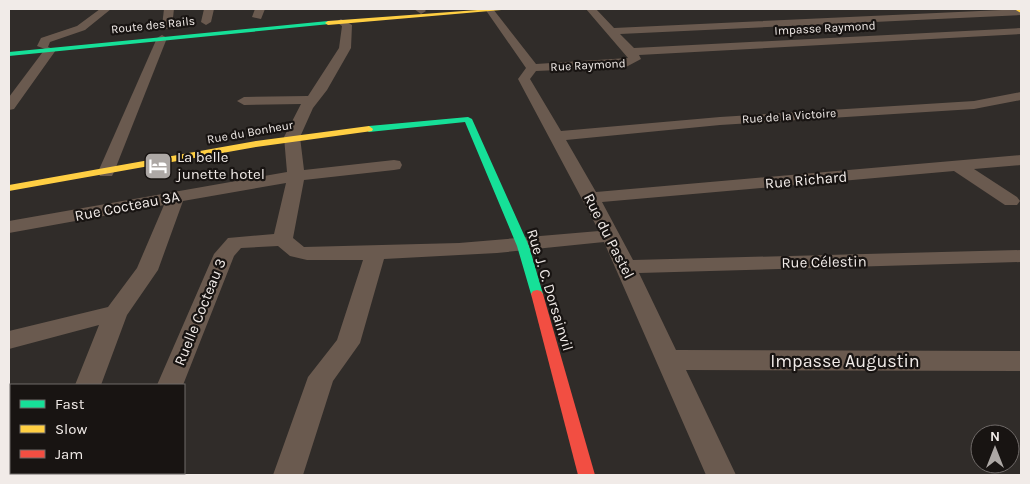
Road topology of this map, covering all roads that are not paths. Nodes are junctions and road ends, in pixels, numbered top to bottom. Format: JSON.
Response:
{"nodes":[{"id":1,"x":106,"y":9,"type":"edge"},
{"id":2,"x":169,"y":9,"type":"edge"},
{"id":3,"x":209,"y":9,"type":"edge"},
{"id":4,"x":452,"y":9,"type":"edge"},
{"id":5,"x":509,"y":9,"type":"edge"},
{"id":6,"x":591,"y":9,"type":"edge"},
{"id":7,"x":871,"y":9,"type":"edge"},
{"id":8,"x":1017,"y":9,"type":"edge"},
{"id":9,"x":420,"y":10,"type":"edge"},
{"id":10,"x":489,"y":10,"type":"junction"},
{"id":11,"x":806,"y":11,"type":"dead end"},
{"id":12,"x":1021,"y":11,"type":"edge"},
{"id":13,"x":318,"y":14,"type":"edge"},
{"id":14,"x":206,"y":22,"type":"dead end"},
{"id":15,"x":341,"y":22,"type":"junction"},
{"id":16,"x":612,"y":31,"type":"junction"},
{"id":17,"x":1021,"y":31,"type":"edge"},
{"id":18,"x":164,"y":32,"type":"junction"},
{"id":19,"x":47,"y":48,"type":"junction"},
{"id":20,"x":9,"y":50,"type":"edge"},
{"id":21,"x":631,"y":52,"type":"junction"},
{"id":22,"x":9,"y":54,"type":"edge"},
{"id":23,"x":532,"y":68,"type":"junction"},
{"id":24,"x":1021,"y":96,"type":"edge"},
{"id":25,"x":310,"y":100,"type":"junction"},
{"id":26,"x":244,"y":101,"type":"dead end"},
{"id":27,"x":9,"y":106,"type":"edge"},
{"id":28,"x":468,"y":119,"type":"joint"},
{"id":29,"x":557,"y":136,"type":"junction"},
{"id":30,"x":292,"y":138,"type":"junction"},
{"id":31,"x":1021,"y":160,"type":"edge"},
{"id":32,"x":394,"y":165,"type":"dead end"},
{"id":33,"x":958,"y":166,"type":"junction"},
{"id":34,"x":106,"y":172,"type":"junction"},
{"id":35,"x":296,"y":176,"type":"junction"},
{"id":36,"x":9,"y":188,"type":"edge"},
{"id":37,"x":176,"y":197,"type":"junction"},
{"id":38,"x":590,"y":198,"type":"junction"},
{"id":39,"x":1012,"y":201,"type":"dead end"},
{"id":40,"x":9,"y":227,"type":"edge"},
{"id":41,"x":611,"y":235,"type":"junction"},
{"id":42,"x":283,"y":240,"type":"junction"},
{"id":43,"x":523,"y":246,"type":"junction"},
{"id":44,"x":375,"y":254,"type":"junction"},
{"id":45,"x":1021,"y":256,"type":"edge"},
{"id":46,"x":626,"y":267,"type":"junction"},
{"id":47,"x":116,"y":312,"type":"junction"},
{"id":48,"x":9,"y":340,"type":"edge"},
{"id":49,"x":668,"y":360,"type":"junction"},
{"id":50,"x":1021,"y":361,"type":"edge"},
{"id":51,"x":88,"y":384,"type":"edge"},
{"id":52,"x":170,"y":384,"type":"edge"},
{"id":53,"x":288,"y":475,"type":"edge"},
{"id":54,"x":587,"y":475,"type":"edge"},
{"id":55,"x":721,"y":475,"type":"edge"}],
"edges":[{"from":1,"to":19,"type":"street"},
{"from":2,"to":18,"type":"street"},
{"from":3,"to":14,"type":"street"},
{"from":4,"to":9,"type":"main road","name":"Route des Rails"},
{"from":5,"to":10,"type":"main road","name":"Route des Rails"},
{"from":6,"to":16,"type":"street","name":"Rue Raymond"},
{"from":7,"to":11,"type":"street"},
{"from":8,"to":12,"type":"main road"},
{"from":9,"to":13,"type":"main road","name":"Route des Rails"},
{"from":10,"to":15,"type":"main road","name":"Route des Rails"},
{"from":10,"to":23,"type":"street"},
{"from":12,"to":16,"type":"street"},
{"from":13,"to":19,"type":"main road","name":"Route des Rails"},
{"from":15,"to":18,"type":"main road","name":"Route des Rails"},
{"from":15,"to":25,"type":"street"},
{"from":16,"to":21,"type":"street","name":"Rue Raymond"},
{"from":17,"to":21,"type":"street","name":"Impasse Raymond"},
{"from":18,"to":19,"type":"main road","name":"Route des Rails"},
{"from":18,"to":34,"type":"street"},
{"from":19,"to":20,"type":"main road","name":"Route des Rails"},
{"from":19,"to":22,"type":"main road","name":"Route des Rails"},
{"from":19,"to":27,"type":"street"},
{"from":21,"to":23,"type":"street","name":"Rue Raymond"},
{"from":23,"to":29,"type":"street","name":"Rue du Pastel"},
{"from":24,"to":29,"type":"street","name":"Rue de la Victoire"},
{"from":25,"to":26,"type":"street"},
{"from":25,"to":30,"type":"street"},
{"from":28,"to":30,"type":"main road","name":"Rue du Bonheur"},
{"from":28,"to":43,"type":"main road","name":"Rue J. C. Dorsainvil"},
{"from":29,"to":38,"type":"street","name":"Rue du Pastel"},
{"from":30,"to":34,"type":"main road","name":"Rue du Bonheur"},
{"from":30,"to":35,"type":"street"},
{"from":31,"to":33,"type":"street","name":"Rue Richard"},
{"from":32,"to":35,"type":"street","name":"Rue Cocteau 3A"},
{"from":33,"to":38,"type":"street","name":"Rue Richard"},
{"from":33,"to":39,"type":"street"},
{"from":34,"to":36,"type":"main road","name":"Rue du Bonheur"},
{"from":35,"to":37,"type":"street","name":"Rue Cocteau 3A"},
{"from":35,"to":42,"type":"street"},
{"from":37,"to":40,"type":"street","name":"Rue Cocteau 3A"},
{"from":37,"to":47,"type":"street"},
{"from":38,"to":41,"type":"street","name":"Rue du Pastel"},
{"from":41,"to":43,"type":"street"},
{"from":41,"to":46,"type":"street","name":"Rue du Pastel"},
{"from":42,"to":44,"type":"street"},
{"from":42,"to":52,"type":"street","name":"Ruelle Cocteau 3"},
{"from":43,"to":44,"type":"street"},
{"from":43,"to":54,"type":"main road","name":"Rue J. C. Dorsainvil"},
{"from":44,"to":53,"type":"street"},
{"from":45,"to":46,"type":"street","name":"Rue Célestin"},
{"from":46,"to":49,"type":"street","name":"Rue du Pastel"},
{"from":47,"to":48,"type":"street"},
{"from":47,"to":51,"type":"street"},
{"from":49,"to":50,"type":"street","name":"Impasse Augustin"},
{"from":49,"to":55,"type":"street","name":"Rue du Pastel"}]}
